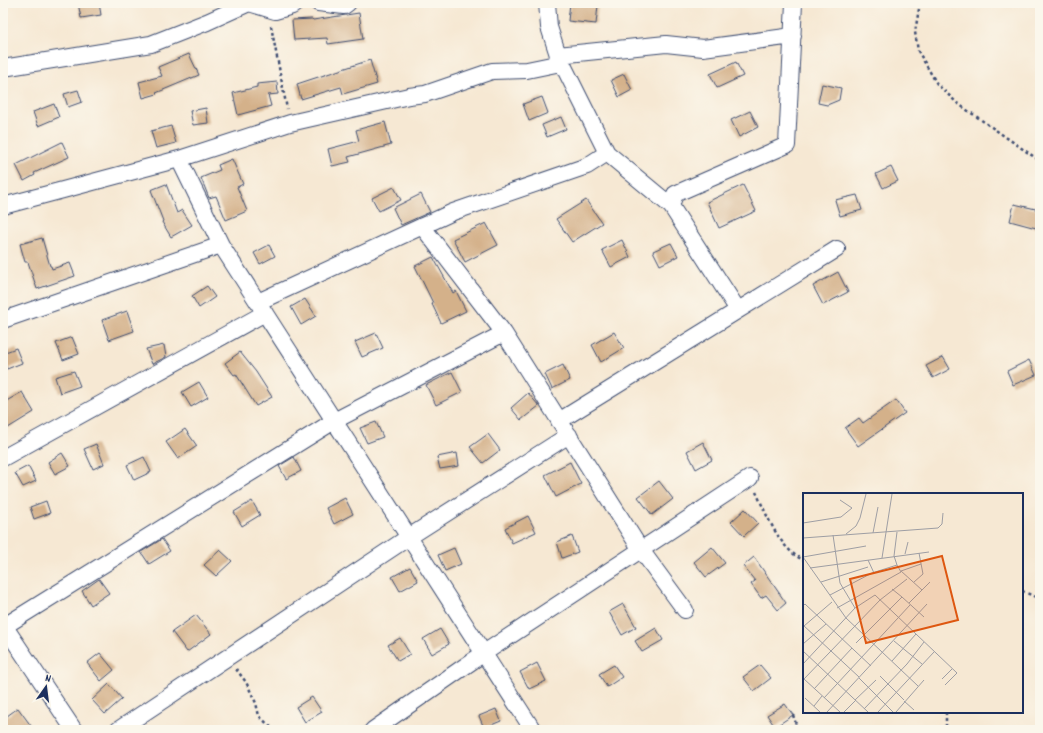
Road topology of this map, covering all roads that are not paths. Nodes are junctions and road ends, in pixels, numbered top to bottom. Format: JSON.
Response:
{"nodes":[{"id":1,"x":296,"y":3,"type":"edge"},
{"id":2,"x":318,"y":3,"type":"edge"},
{"id":3,"x":348,"y":3,"type":"edge"},
{"id":4,"x":547,"y":3,"type":"edge"},
{"id":5,"x":794,"y":3,"type":"edge"},
{"id":6,"x":266,"y":5,"type":"edge"},
{"id":7,"x":793,"y":36,"type":"junction"},
{"id":8,"x":558,"y":54,"type":"junction"},
{"id":9,"x":3,"y":68,"type":"edge"},
{"id":10,"x":606,"y":153,"type":"junction"},
{"id":11,"x":179,"y":159,"type":"junction"},
{"id":12,"x":3,"y":206,"type":"edge"},
{"id":13,"x":671,"y":206,"type":"junction"},
{"id":14,"x":422,"y":226,"type":"junction"},
{"id":15,"x":221,"y":245,"type":"junction"},
{"id":16,"x":837,"y":249,"type":"dead end"},
{"id":17,"x":261,"y":308,"type":"junction"},
{"id":18,"x":738,"y":310,"type":"junction"},
{"id":19,"x":3,"y":320,"type":"edge"},
{"id":20,"x":504,"y":333,"type":"junction"},
{"id":21,"x":334,"y":421,"type":"junction"},
{"id":22,"x":559,"y":421,"type":"junction"},
{"id":23,"x":569,"y":435,"type":"junction"},
{"id":24,"x":3,"y":458,"type":"edge"},
{"id":25,"x":750,"y":478,"type":"road end"},
{"id":26,"x":409,"y":537,"type":"junction"},
{"id":27,"x":641,"y":550,"type":"junction"},
{"id":28,"x":685,"y":610,"type":"dead end"},
{"id":29,"x":4,"y":626,"type":"edge"},
{"id":30,"x":484,"y":653,"type":"junction"},
{"id":31,"x":74,"y":730,"type":"edge"},
{"id":32,"x":118,"y":730,"type":"edge"},
{"id":33,"x":373,"y":730,"type":"edge"},
{"id":34,"x":533,"y":730,"type":"edge"}],
"edges":[{"from":1,"to":6,"type":"street"},
{"from":2,"to":3,"type":"street"},
{"from":4,"to":8,"type":"street"},
{"from":5,"to":7,"type":"street"},
{"from":6,"to":9,"type":"street"},
{"from":7,"to":8,"type":"street"},
{"from":7,"to":13,"type":"street"},
{"from":8,"to":10,"type":"street"},
{"from":8,"to":11,"type":"street"},
{"from":10,"to":13,"type":"street"},
{"from":10,"to":14,"type":"street"},
{"from":11,"to":12,"type":"street"},
{"from":11,"to":15,"type":"street"},
{"from":13,"to":18,"type":"street"},
{"from":14,"to":17,"type":"street"},
{"from":14,"to":20,"type":"street"},
{"from":15,"to":17,"type":"street"},
{"from":15,"to":19,"type":"street"},
{"from":16,"to":18,"type":"street"},
{"from":17,"to":21,"type":"street"},
{"from":17,"to":24,"type":"street"},
{"from":18,"to":22,"type":"street"},
{"from":20,"to":21,"type":"street"},
{"from":20,"to":22,"type":"street"},
{"from":21,"to":26,"type":"street"},
{"from":21,"to":29,"type":"street"},
{"from":22,"to":23,"type":"street"},
{"from":23,"to":26,"type":"street"},
{"from":23,"to":27,"type":"street"},
{"from":25,"to":27,"type":"street"},
{"from":26,"to":30,"type":"street"},
{"from":26,"to":32,"type":"street"},
{"from":27,"to":28,"type":"street"},
{"from":27,"to":30,"type":"street"},
{"from":29,"to":31,"type":"street"},
{"from":30,"to":33,"type":"street"},
{"from":30,"to":34,"type":"street"}]}
